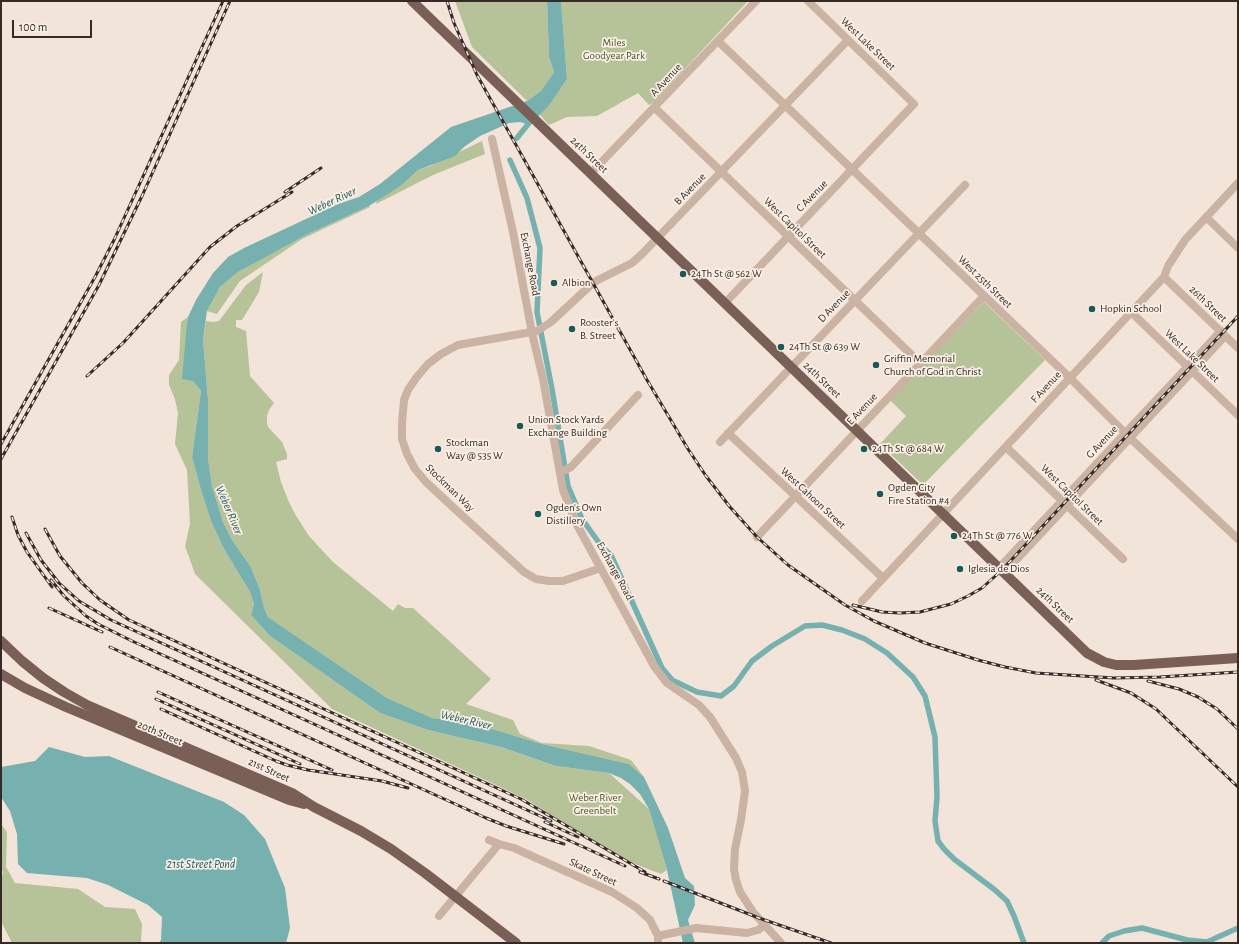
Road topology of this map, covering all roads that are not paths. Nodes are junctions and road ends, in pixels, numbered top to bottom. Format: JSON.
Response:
{"nodes":[{"id":1,"x":412,"y":1,"type":"edge"},
{"id":2,"x":756,"y":1,"type":"edge"},
{"id":3,"x":808,"y":1,"type":"edge"},
{"id":4,"x":848,"y":40,"type":"junction"},
{"id":5,"x":718,"y":41,"type":"junction"},
{"id":6,"x":914,"y":104,"type":"joint"},
{"id":7,"x":785,"y":106,"type":"junction"},
{"id":8,"x":655,"y":108,"type":"junction"},
{"id":9,"x":492,"y":139,"type":"dead end"},
{"id":10,"x":852,"y":170,"type":"junction"},
{"id":11,"x":721,"y":172,"type":"junction"},
{"id":12,"x":590,"y":173,"type":"junction"},
{"id":13,"x":1238,"y":183,"type":"edge"},
{"id":14,"x":965,"y":185,"type":"dead end"},
{"id":15,"x":1206,"y":217,"type":"junction"},
{"id":16,"x":918,"y":234,"type":"junction"},
{"id":17,"x":788,"y":237,"type":"junction"},
{"id":18,"x":657,"y":238,"type":"junction"},
{"id":19,"x":1238,"y":248,"type":"edge"},
{"id":20,"x":1164,"y":277,"type":"junction"},
{"id":21,"x":984,"y":296,"type":"junction"},
{"id":22,"x":855,"y":301,"type":"junction"},
{"id":23,"x":725,"y":303,"type":"junction"},
{"id":24,"x":1131,"y":312,"type":"junction"},
{"id":25,"x":534,"y":332,"type":"junction"},
{"id":26,"x":1223,"y":334,"type":"junction"},
{"id":27,"x":1238,"y":348,"type":"edge"},
{"id":28,"x":920,"y":363,"type":"junction"},
{"id":29,"x":791,"y":367,"type":"junction"},
{"id":30,"x":1190,"y":369,"type":"junction"},
{"id":31,"x":1070,"y":378,"type":"junction"},
{"id":32,"x":638,"y":396,"type":"dead end"},
{"id":33,"x":1238,"y":415,"type":"edge"},
{"id":34,"x":857,"y":430,"type":"junction"},
{"id":35,"x":728,"y":433,"type":"junction"},
{"id":36,"x":1128,"y":435,"type":"junction"},
{"id":37,"x":720,"y":442,"type":"dead end"},
{"id":38,"x":1006,"y":447,"type":"junction"},
{"id":39,"x":560,"y":473,"type":"junction"},
{"id":40,"x":795,"y":496,"type":"junction"},
{"id":41,"x":1065,"y":503,"type":"junction"},
{"id":42,"x":943,"y":514,"type":"junction"},
{"id":43,"x":757,"y":536,"type":"dead end"},
{"id":44,"x":1238,"y":539,"type":"edge"},
{"id":45,"x":1123,"y":559,"type":"dead end"},
{"id":46,"x":601,"y":568,"type":"junction"},
{"id":47,"x":1002,"y":570,"type":"junction"},
{"id":48,"x":883,"y":578,"type":"junction"},
{"id":49,"x":862,"y":601,"type":"dead end"},
{"id":50,"x":1,"y":641,"type":"edge"},
{"id":51,"x":1238,"y":658,"type":"edge"},
{"id":52,"x":1,"y":674,"type":"edge"},
{"id":53,"x":314,"y":807,"type":"junction"},
{"id":54,"x":489,"y":840,"type":"dead end"},
{"id":55,"x":498,"y":844,"type":"junction"},
{"id":56,"x":456,"y":896,"type":"junction"},
{"id":57,"x":439,"y":916,"type":"dead end"},
{"id":58,"x":765,"y":925,"type":"junction"},
{"id":59,"x":658,"y":939,"type":"edge"},
{"id":60,"x":516,"y":943,"type":"edge"},
{"id":61,"x":782,"y":943,"type":"edge"}],
"edges":[{"from":1,"to":12,"type":"main road","name":"24th Street"},
{"from":2,"to":5,"type":"street","name":"A Avenue"},
{"from":3,"to":4,"type":"street","name":"West Lake Street"},
{"from":4,"to":6,"type":"street","name":"West Lake Street"},
{"from":4,"to":7,"type":"street","name":"B Avenue"},
{"from":5,"to":7,"type":"street","name":"West 25th Street"},
{"from":5,"to":8,"type":"street","name":"A Avenue"},
{"from":6,"to":10,"type":"street","name":"C Avenue"},
{"from":7,"to":10,"type":"street","name":"West 25th Street"},
{"from":7,"to":11,"type":"street","name":"B Avenue"},
{"from":8,"to":11,"type":"street","name":"West Capitol Street"},
{"from":8,"to":12,"type":"street","name":"A Avenue"},
{"from":9,"to":25,"type":"street","name":"Exchange Road"},
{"from":10,"to":16,"type":"street","name":"West 25th Street"},
{"from":10,"to":17,"type":"street","name":"C Avenue"},
{"from":11,"to":17,"type":"street","name":"West Capitol Street"},
{"from":11,"to":18,"type":"street","name":"B Avenue"},
{"from":12,"to":18,"type":"main road","name":"24th Street"},
{"from":13,"to":15,"type":"street","name":"F Avenue"},
{"from":14,"to":16,"type":"street","name":"D Avenue"},
{"from":15,"to":19,"type":"street"},
{"from":15,"to":20,"type":"street","name":"F Avenue"},
{"from":16,"to":21,"type":"street","name":"West 25th Street"},
{"from":16,"to":22,"type":"street","name":"D Avenue"},
{"from":17,"to":22,"type":"street","name":"West Capitol Street"},
{"from":17,"to":23,"type":"street","name":"C Avenue"},
{"from":18,"to":23,"type":"main road","name":"24th Street"},
{"from":18,"to":25,"type":"street","name":"B Avenue"},
{"from":20,"to":24,"type":"street","name":"F Avenue"},
{"from":20,"to":26,"type":"street","name":"26th Street"},
{"from":21,"to":28,"type":"street","name":"E Avenue"},
{"from":21,"to":31,"type":"street","name":"West 25th Street"},
{"from":22,"to":28,"type":"street","name":"West Capitol Street"},
{"from":22,"to":29,"type":"street","name":"D Avenue"},
{"from":23,"to":29,"type":"main road","name":"24th Street"},
{"from":24,"to":30,"type":"street","name":"West Lake Street"},
{"from":24,"to":31,"type":"street","name":"F Avenue"},
{"from":25,"to":39,"type":"street","name":"Exchange Road"},
{"from":25,"to":46,"type":"street","name":"Stockman Way"},
{"from":26,"to":27,"type":"street","name":"26th Street"},
{"from":26,"to":30,"type":"street","name":"G Avenue"},
{"from":28,"to":34,"type":"street","name":"E Avenue"},
{"from":29,"to":34,"type":"main road","name":"24th Street"},
{"from":29,"to":35,"type":"street","name":"D Avenue"},
{"from":30,"to":33,"type":"street","name":"West Lake Street"},
{"from":30,"to":36,"type":"street","name":"G Avenue"},
{"from":31,"to":36,"type":"street","name":"West 25th Street"},
{"from":31,"to":38,"type":"street","name":"F Avenue"},
{"from":32,"to":39,"type":"street"},
{"from":34,"to":40,"type":"street","name":"E Avenue"},
{"from":34,"to":42,"type":"main road","name":"24th Street"},
{"from":35,"to":37,"type":"street","name":"D Avenue"},
{"from":35,"to":40,"type":"street","name":"West Cahoon Street"},
{"from":36,"to":41,"type":"street","name":"G Avenue"},
{"from":36,"to":44,"type":"street","name":"West 25th Street"},
{"from":38,"to":41,"type":"street","name":"West Capitol Street"},
{"from":38,"to":42,"type":"street","name":"F Avenue"},
{"from":39,"to":46,"type":"street","name":"Exchange Road"},
{"from":40,"to":43,"type":"street","name":"E Avenue"},
{"from":40,"to":48,"type":"street","name":"West Cahoon Street"},
{"from":41,"to":45,"type":"street","name":"West Capitol Street"},
{"from":41,"to":47,"type":"street","name":"G Avenue"},
{"from":42,"to":47,"type":"main road","name":"24th Street"},
{"from":42,"to":48,"type":"street","name":"F Avenue"},
{"from":46,"to":58,"type":"street","name":"Exchange Road"},
{"from":47,"to":51,"type":"main road","name":"24th Street"},
{"from":48,"to":49,"type":"street","name":"F Avenue"},
{"from":50,"to":53,"type":"main road","name":"21st Street"},
{"from":52,"to":53,"type":"main road","name":"20th Street"},
{"from":53,"to":56,"type":"main road","name":"21st Street"},
{"from":54,"to":55,"type":"street","name":"Skate Street"},
{"from":55,"to":56,"type":"street"},
{"from":55,"to":59,"type":"street","name":"Skate Street"},
{"from":56,"to":57,"type":"street"},
{"from":56,"to":60,"type":"main road","name":"21st Street"},
{"from":58,"to":59,"type":"street"},
{"from":58,"to":61,"type":"street","name":"Exchange Road"}]}
